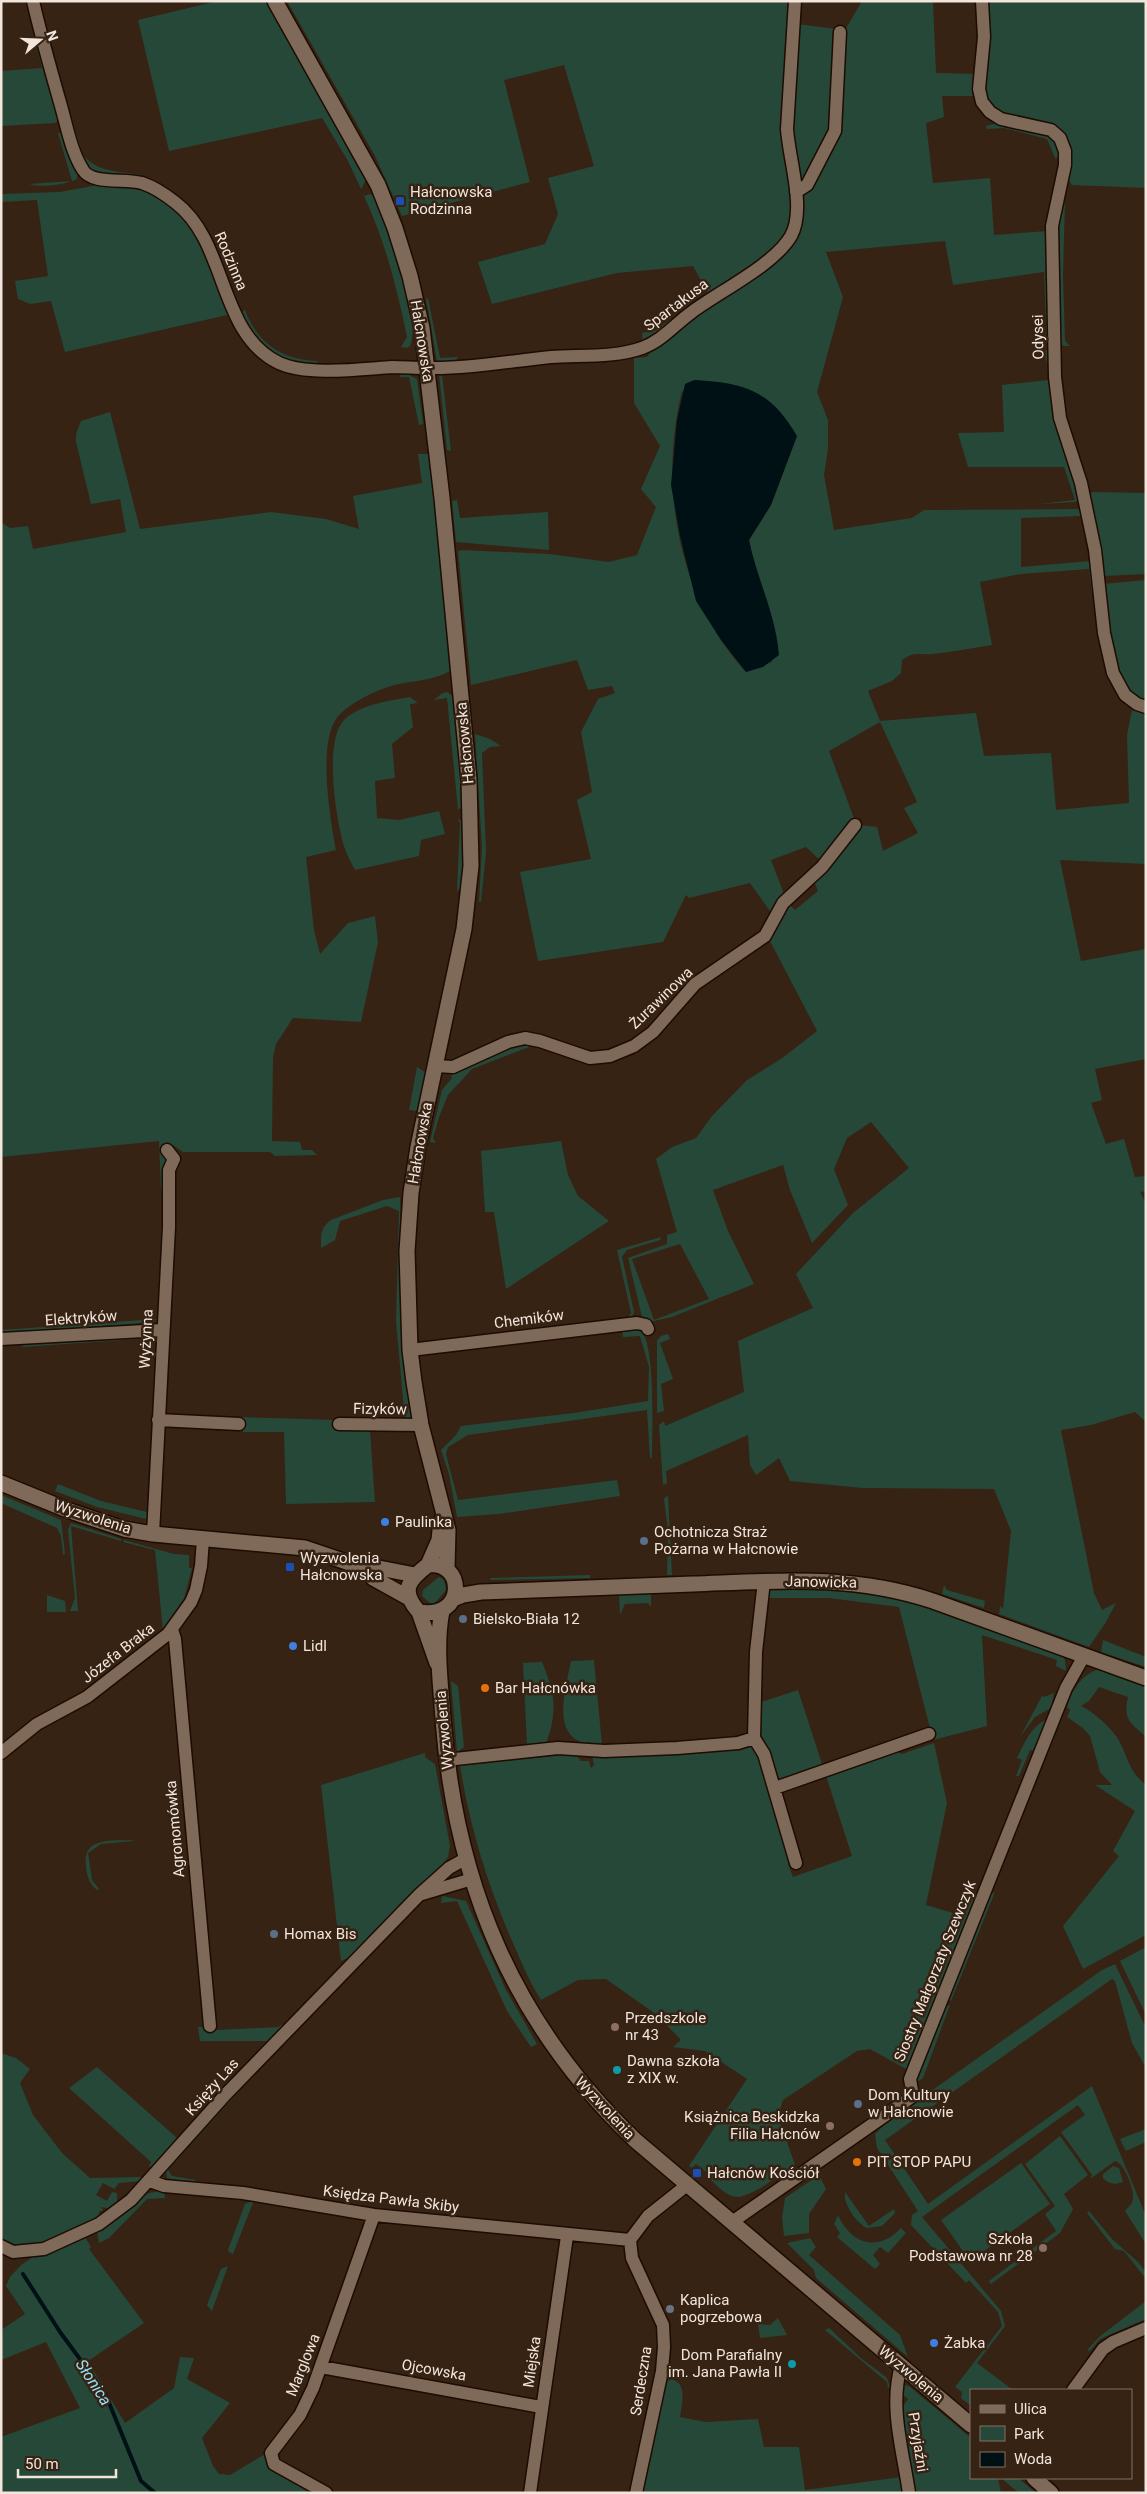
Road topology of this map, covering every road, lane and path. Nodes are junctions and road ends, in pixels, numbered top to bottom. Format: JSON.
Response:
{"nodes":[{"id":1,"x":33,"y":1,"type":"edge"},
{"id":2,"x":275,"y":1,"type":"edge"},
{"id":3,"x":795,"y":1,"type":"edge"},
{"id":4,"x":982,"y":1,"type":"edge"},
{"id":5,"x":840,"y":32,"type":"dead end"},
{"id":6,"x":796,"y":192,"type":"junction"},
{"id":7,"x":427,"y":368,"type":"junction"},
{"id":8,"x":1146,"y":707,"type":"edge"},
{"id":9,"x":855,"y":825,"type":"dead end"},
{"id":10,"x":435,"y":1066,"type":"junction"},
{"id":11,"x":166,"y":1150,"type":"dead end"},
{"id":12,"x":648,"y":1329,"type":"dead end"},
{"id":13,"x":162,"y":1330,"type":"junction"},
{"id":14,"x":1,"y":1339,"type":"edge"},
{"id":15,"x":410,"y":1350,"type":"junction"},
{"id":16,"x":158,"y":1420,"type":"junction"},
{"id":17,"x":240,"y":1424,"type":"dead end"},
{"id":18,"x":339,"y":1424,"type":"dead end"},
{"id":19,"x":421,"y":1425,"type":"junction"},
{"id":20,"x":1,"y":1483,"type":"edge"},
{"id":21,"x":442,"y":1512,"type":"junction"},
{"id":22,"x":152,"y":1534,"type":"junction"},
{"id":23,"x":203,"y":1539,"type":"junction"},
{"id":24,"x":428,"y":1565,"type":"junction"},
{"id":25,"x":364,"y":1568,"type":"junction"},
{"id":26,"x":451,"y":1574,"type":"junction"},
{"id":27,"x":415,"y":1575,"type":"junction"},
{"id":28,"x":764,"y":1581,"type":"junction"},
{"id":29,"x":481,"y":1592,"type":"junction"},
{"id":30,"x":409,"y":1598,"type":"junction"},
{"id":31,"x":453,"y":1599,"type":"junction"},
{"id":32,"x":442,"y":1611,"type":"junction"},
{"id":33,"x":418,"y":1612,"type":"junction"},
{"id":34,"x":172,"y":1630,"type":"junction"},
{"id":35,"x":1084,"y":1656,"type":"junction"},
{"id":36,"x":439,"y":1667,"type":"junction"},
{"id":37,"x":1146,"y":1678,"type":"edge"},
{"id":38,"x":929,"y":1734,"type":"dead end"},
{"id":39,"x":754,"y":1738,"type":"junction"},
{"id":40,"x":1,"y":1753,"type":"edge"},
{"id":41,"x":446,"y":1760,"type":"junction"},
{"id":42,"x":775,"y":1788,"type":"junction"},
{"id":43,"x":465,"y":1859,"type":"junction"},
{"id":44,"x":796,"y":1863,"type":"dead end"},
{"id":45,"x":472,"y":1879,"type":"junction"},
{"id":46,"x":420,"y":1894,"type":"junction"},
{"id":47,"x":210,"y":2026,"type":"dead end"},
{"id":48,"x":150,"y":2181,"type":"junction"},
{"id":49,"x":687,"y":2185,"type":"junction"},
{"id":50,"x":374,"y":2215,"type":"junction"},
{"id":51,"x":732,"y":2222,"type":"junction"},
{"id":52,"x":567,"y":2236,"type":"junction"},
{"id":53,"x":630,"y":2240,"type":"junction"},
{"id":54,"x":1,"y":2246,"type":"edge"},
{"id":55,"x":1146,"y":2328,"type":"edge"},
{"id":56,"x":902,"y":2366,"type":"junction"},
{"id":57,"x":322,"y":2367,"type":"junction"},
{"id":58,"x":1074,"y":2389,"type":"edge"},
{"id":59,"x":542,"y":2407,"type":"junction"},
{"id":60,"x":970,"y":2424,"type":"edge"},
{"id":61,"x":1035,"y":2479,"type":"edge"},
{"id":62,"x":326,"y":2493,"type":"edge"},
{"id":63,"x":530,"y":2493,"type":"edge"},
{"id":64,"x":636,"y":2493,"type":"edge"},
{"id":65,"x":909,"y":2493,"type":"edge"},
{"id":66,"x":1051,"y":2493,"type":"edge"}],
"edges":[{"from":1,"to":7,"type":"street","name":"Rodzinna"},
{"from":2,"to":7,"type":"street","name":"Hałcnowska"},
{"from":3,"to":6,"type":"street","name":"Spartakusa"},
{"from":4,"to":8,"type":"street","name":"Odysei"},
{"from":5,"to":6,"type":"street"},
{"from":6,"to":7,"type":"street","name":"Spartakusa"},
{"from":7,"to":10,"type":"street","name":"Hałcnowska"},
{"from":9,"to":10,"type":"street","name":"Żurawinowa"},
{"from":10,"to":15,"type":"street","name":"Hałcnowska"},
{"from":11,"to":13,"type":"street","name":"Wyżynna"},
{"from":12,"to":15,"type":"street","name":"Chemików"},
{"from":13,"to":14,"type":"street","name":"Elektryków"},
{"from":13,"to":16,"type":"street","name":"Wyżynna"},
{"from":15,"to":19,"type":"street","name":"Hałcnowska"},
{"from":16,"to":17,"type":"street"},
{"from":16,"to":22,"type":"street","name":"Wyżynna"},
{"from":18,"to":19,"type":"street","name":"Fizyków"},
{"from":19,"to":21,"type":"street","name":"Hałcnowska"},
{"from":20,"to":22,"type":"street","name":"Wyzwolenia"},
{"from":21,"to":24,"type":"street","name":"Hałcnowska"},
{"from":21,"to":26,"type":"street","name":"Hałcnowska"},
{"from":22,"to":23,"type":"street","name":"Wyzwolenia"},
{"from":23,"to":25,"type":"street","name":"Wyzwolenia"},
{"from":23,"to":34,"type":"street","name":"Józefa Braka"},
{"from":24,"to":26,"type":"street"},
{"from":24,"to":27,"type":"street"},
{"from":25,"to":27,"type":"street","name":"Wyzwolenia"},
{"from":25,"to":30,"type":"street","name":"Wyzwolenia"},
{"from":26,"to":29,"type":"street","name":"Janowicka"},
{"from":26,"to":31,"type":"street"},
{"from":27,"to":30,"type":"street"},
{"from":28,"to":29,"type":"street","name":"Janowicka"},
{"from":28,"to":35,"type":"street","name":"Janowicka"},
{"from":28,"to":39,"type":"street"},
{"from":29,"to":31,"type":"street","name":"Janowicka"},
{"from":30,"to":33,"type":"street"},
{"from":31,"to":32,"type":"street"},
{"from":32,"to":33,"type":"street"},
{"from":32,"to":36,"type":"street","name":"Wyzwolenia"},
{"from":33,"to":36,"type":"street","name":"Wyzwolenia"},
{"from":34,"to":40,"type":"street","name":"Józefa Braka"},
{"from":34,"to":47,"type":"street","name":"Agronomówka"},
{"from":35,"to":37,"type":"street","name":"Janowicka"},
{"from":35,"to":51,"type":"street","name":"Siostry Małgorzaty Szewczyk"},
{"from":36,"to":41,"type":"street","name":"Wyzwolenia"},
{"from":38,"to":42,"type":"street"},
{"from":39,"to":41,"type":"street"},
{"from":39,"to":42,"type":"street"},
{"from":41,"to":43,"type":"street","name":"Wyzwolenia"},
{"from":42,"to":44,"type":"street"},
{"from":43,"to":45,"type":"street","name":"Wyzwolenia"},
{"from":43,"to":46,"type":"street","name":"Księży Las"},
{"from":45,"to":46,"type":"street","name":"Księży Las"},
{"from":45,"to":49,"type":"street","name":"Wyzwolenia"},
{"from":46,"to":48,"type":"street","name":"Księży Las"},
{"from":48,"to":50,"type":"street","name":"Księdza Pawła Skiby"},
{"from":48,"to":54,"type":"street","name":"Księży Las"},
{"from":49,"to":51,"type":"street","name":"Wyzwolenia"},
{"from":49,"to":53,"type":"street"},
{"from":50,"to":52,"type":"street","name":"Księdza Pawła Skiby"},
{"from":50,"to":57,"type":"street","name":"Marglowa"},
{"from":51,"to":56,"type":"street","name":"Wyzwolenia"},
{"from":52,"to":53,"type":"street","name":"Księdza Pawła Skiby"},
{"from":52,"to":59,"type":"street","name":"Miejska"},
{"from":53,"to":64,"type":"street","name":"Serdeczna"},
{"from":55,"to":58,"type":"street"},
{"from":56,"to":60,"type":"street","name":"Wyzwolenia"},
{"from":56,"to":65,"type":"street","name":"Przyjaźni"},
{"from":57,"to":59,"type":"street","name":"Ojcowska"},
{"from":57,"to":62,"type":"street","name":"Marglowa"},
{"from":59,"to":63,"type":"street","name":"Miejska"},
{"from":61,"to":66,"type":"street"}]}
